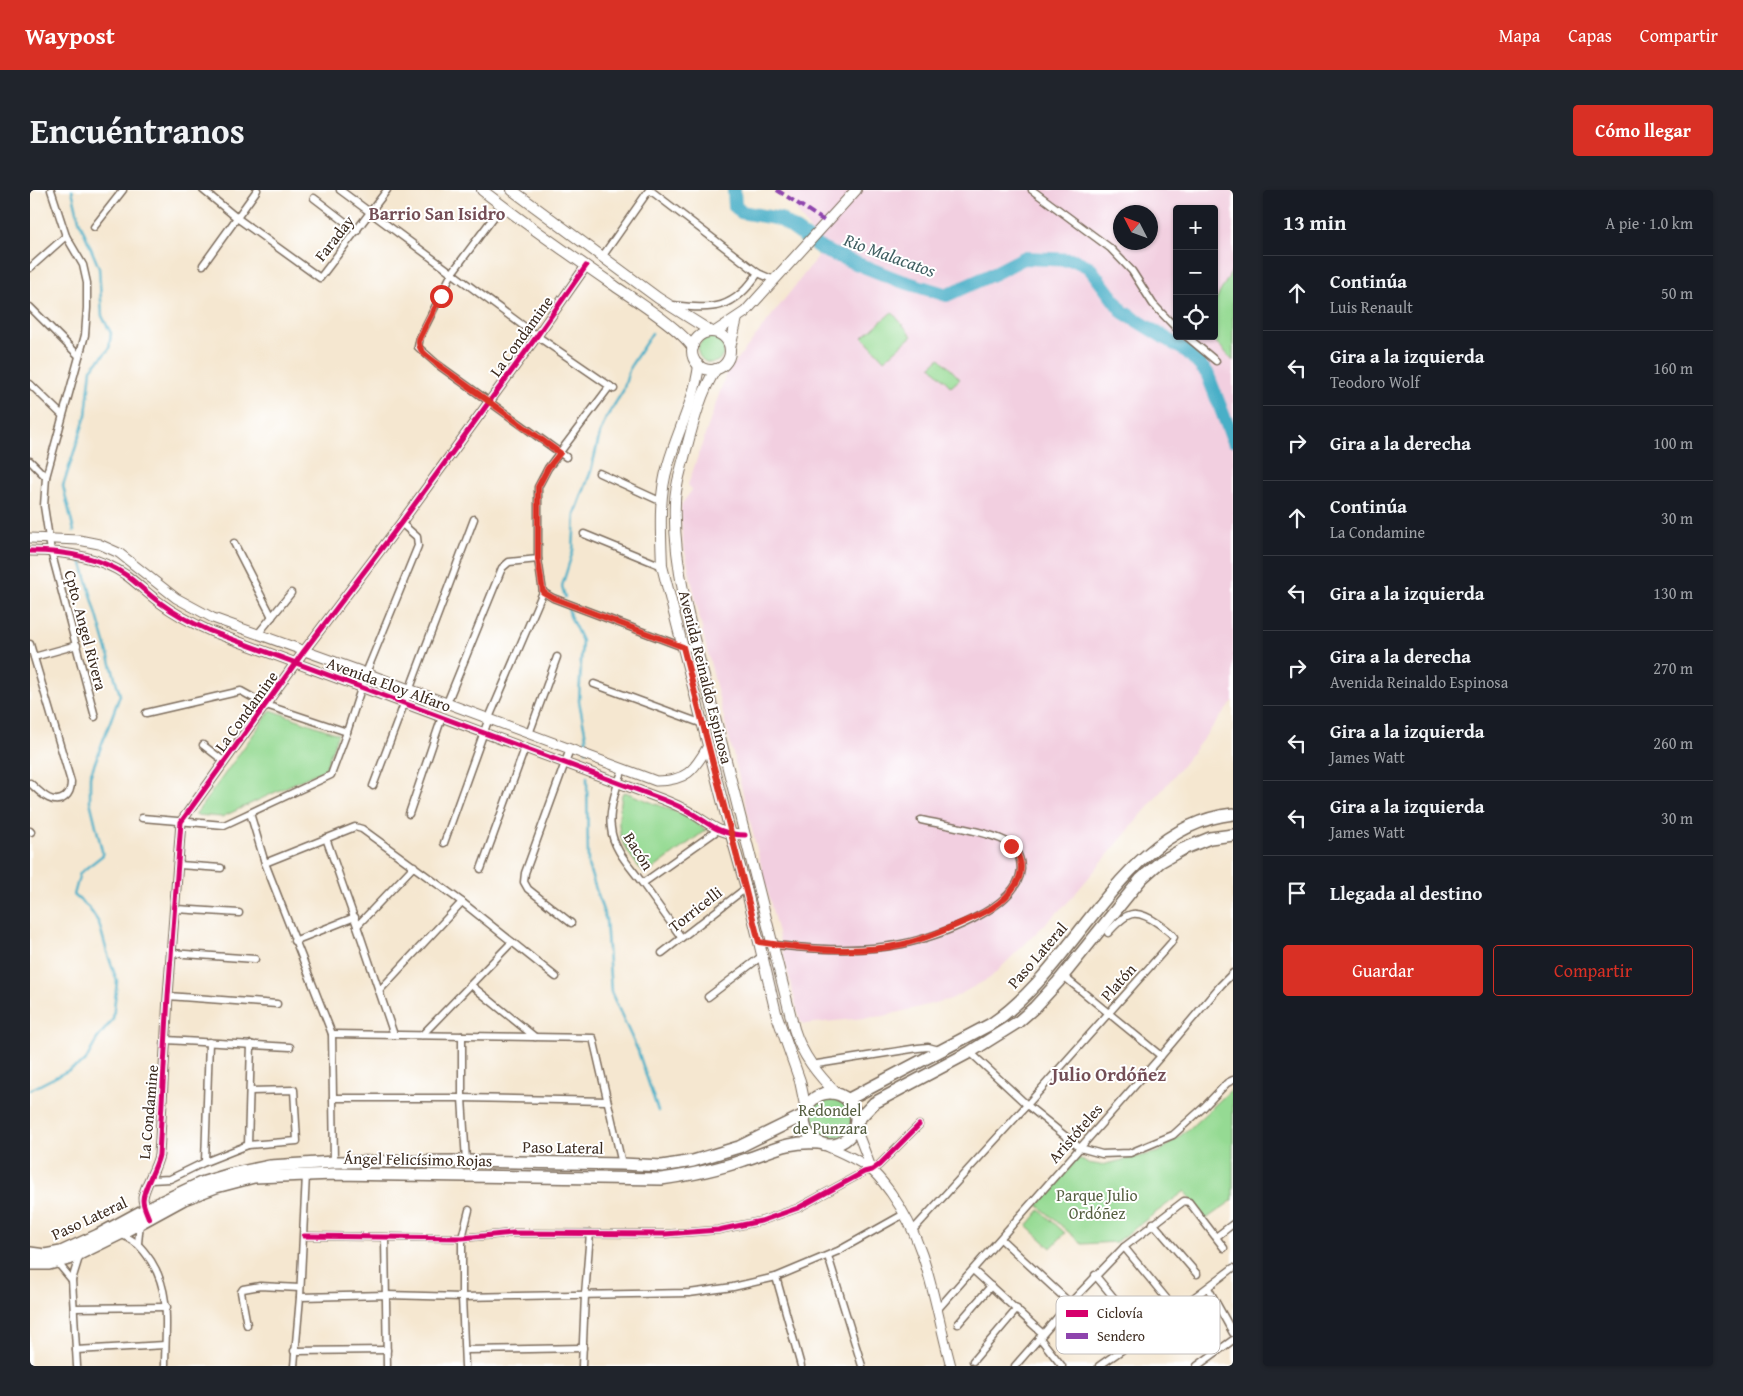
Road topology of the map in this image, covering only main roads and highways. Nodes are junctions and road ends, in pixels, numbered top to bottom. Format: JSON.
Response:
{"nodes":[{"id":1,"x":482,"y":190,"type":"edge"},
{"id":2,"x":512,"y":190,"type":"edge"},
{"id":3,"x":856,"y":190,"type":"edge"},
{"id":4,"x":558,"y":226,"type":"junction"},
{"id":5,"x":548,"y":240,"type":"junction"},
{"id":6,"x":643,"y":287,"type":"junction"},
{"id":7,"x":634,"y":299,"type":"junction"},
{"id":8,"x":737,"y":318,"type":"junction"},
{"id":9,"x":713,"y":332,"type":"junction"},
{"id":10,"x":693,"y":348,"type":"junction"},
{"id":11,"x":730,"y":348,"type":"junction"},
{"id":12,"x":699,"y":365,"type":"junction"},
{"id":13,"x":716,"y":369,"type":"junction"},
{"id":14,"x":1233,"y":814,"type":"edge"},
{"id":15,"x":1233,"y":835,"type":"edge"},
{"id":16,"x":794,"y":1029,"type":"junction"},
{"id":17,"x":783,"y":1033,"type":"junction"},
{"id":18,"x":842,"y":1097,"type":"junction"},
{"id":19,"x":805,"y":1113,"type":"junction"},
{"id":20,"x":855,"y":1124,"type":"junction"},
{"id":21,"x":822,"y":1144,"type":"junction"},
{"id":22,"x":145,"y":1217,"type":"junction"},
{"id":23,"x":30,"y":1253,"type":"edge"},
{"id":24,"x":30,"y":1264,"type":"edge"}],
"edges":[{"from":1,"to":5,"type":"main road"},
{"from":2,"to":4,"type":"main road"},
{"from":3,"to":8,"type":"main road"},
{"from":4,"to":5,"type":"main road"},
{"from":4,"to":6,"type":"main road"},
{"from":5,"to":7,"type":"main road"},
{"from":6,"to":7,"type":"main road"},
{"from":6,"to":9,"type":"main road"},
{"from":7,"to":10,"type":"main road"},
{"from":8,"to":9,"type":"main road"},
{"from":8,"to":11,"type":"main road"},
{"from":9,"to":10,"type":"main road"},
{"from":9,"to":11,"type":"main road"},
{"from":10,"to":12,"type":"main road"},
{"from":11,"to":13,"type":"main road"},
{"from":12,"to":13,"type":"main road"},
{"from":12,"to":17,"type":"main road","name":"Avenida Reinaldo Espinosa"},
{"from":13,"to":16,"type":"main road","name":"Avenida Reinaldo Espinosa"},
{"from":14,"to":18,"type":"highway","name":"Paso Lateral"},
{"from":15,"to":20,"type":"highway","name":"Paso Lateral"},
{"from":16,"to":17,"type":"main road"},
{"from":16,"to":18,"type":"main road","name":"Avenida Reinaldo Espinosa"},
{"from":17,"to":19,"type":"main road","name":"Avenida Reinaldo Espinosa"},
{"from":18,"to":19,"type":"highway"},
{"from":18,"to":20,"type":"highway"},
{"from":19,"to":21,"type":"highway"},
{"from":19,"to":22,"type":"highway","name":"Paso Lateral"},
{"from":20,"to":21,"type":"highway"},
{"from":21,"to":22,"type":"highway","name":"Ángel Felicísimo Rojas"},
{"from":22,"to":23,"type":"highway","name":"Paso Lateral"},
{"from":22,"to":24,"type":"highway","name":"Ángel Felicísimo Rojas"}]}
